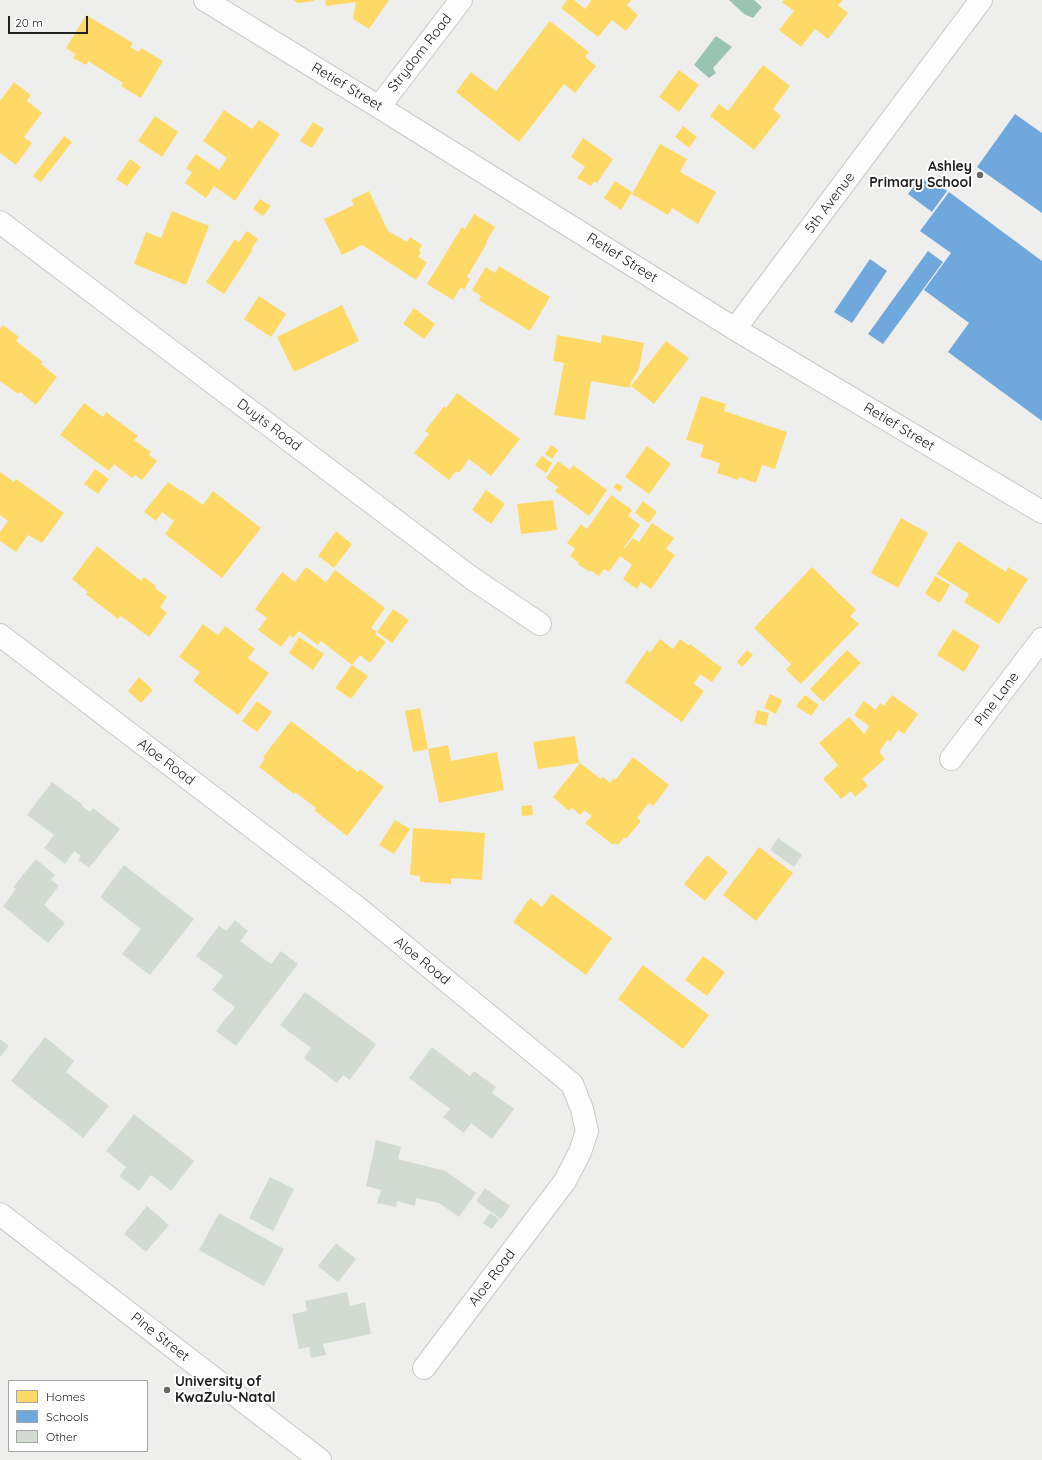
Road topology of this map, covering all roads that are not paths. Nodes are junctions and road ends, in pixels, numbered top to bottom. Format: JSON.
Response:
{"nodes":[{"id":1,"x":205,"y":0,"type":"edge"},
{"id":2,"x":461,"y":0,"type":"edge"},
{"id":3,"x":981,"y":0,"type":"edge"},
{"id":4,"x":379,"y":107,"type":"junction"},
{"id":5,"x":0,"y":222,"type":"edge"},
{"id":6,"x":735,"y":329,"type":"junction"},
{"id":7,"x":1042,"y":512,"type":"edge"},
{"id":8,"x":540,"y":624,"type":"dead end"},
{"id":9,"x":0,"y":635,"type":"edge"},
{"id":10,"x":1042,"y":639,"type":"edge"},
{"id":11,"x":951,"y":759,"type":"dead end"},
{"id":12,"x":0,"y":1214,"type":"edge"},
{"id":13,"x":424,"y":1368,"type":"dead end"},
{"id":14,"x":320,"y":1460,"type":"edge"}],
"edges":[{"from":1,"to":4,"type":"street","name":"Retief Street"},
{"from":2,"to":4,"type":"street","name":"Strydom Road"},
{"from":3,"to":6,"type":"street","name":"5th Avenue"},
{"from":4,"to":6,"type":"street","name":"Retief Street"},
{"from":5,"to":8,"type":"street","name":"Duyts Road"},
{"from":6,"to":7,"type":"street","name":"Retief Street"},
{"from":9,"to":13,"type":"street","name":"Aloe Road"},
{"from":10,"to":11,"type":"street","name":"Pine Lane"},
{"from":12,"to":14,"type":"street","name":"Pine Street"}]}
